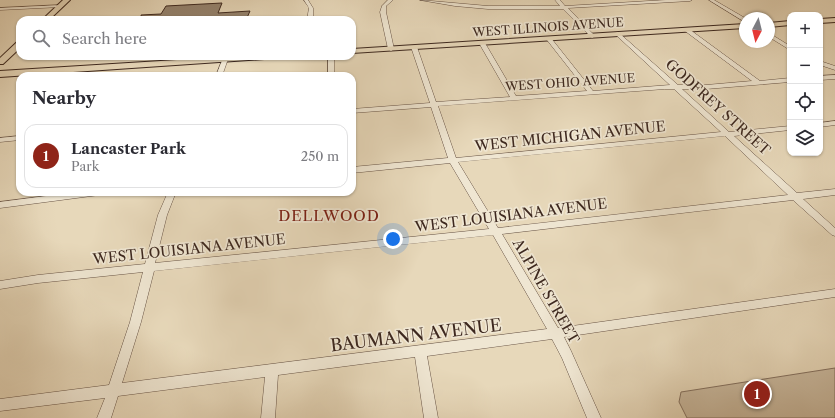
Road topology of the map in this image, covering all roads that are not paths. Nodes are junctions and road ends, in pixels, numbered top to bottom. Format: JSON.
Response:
{"nodes":[{"id":1,"x":67,"y":0,"type":"edge"},
{"id":2,"x":306,"y":0,"type":"edge"},
{"id":3,"x":391,"y":0,"type":"edge"},
{"id":4,"x":422,"y":0,"type":"edge"},
{"id":5,"x":557,"y":0,"type":"edge"},
{"id":6,"x":690,"y":0,"type":"edge"},
{"id":7,"x":711,"y":0,"type":"edge"},
{"id":8,"x":61,"y":6,"type":"junction"},
{"id":9,"x":564,"y":7,"type":"junction"},
{"id":10,"x":0,"y":9,"type":"edge"},
{"id":11,"x":50,"y":16,"type":"edge"},
{"id":12,"x":310,"y":16,"type":"edge"},
{"id":13,"x":739,"y":16,"type":"edge"},
{"id":14,"x":835,"y":20,"type":"edge"},
{"id":15,"x":823,"y":21,"type":"edge"},
{"id":16,"x":787,"y":23,"type":"edge"},
{"id":17,"x":775,"y":24,"type":"edge"},
{"id":18,"x":739,"y":26,"type":"edge"},
{"id":19,"x":687,"y":30,"type":"junction"},
{"id":20,"x":618,"y":34,"type":"junction"},
{"id":21,"x":592,"y":36,"type":"junction"},
{"id":22,"x":549,"y":39,"type":"junction"},
{"id":23,"x":775,"y":39,"type":"edge"},
{"id":24,"x":482,"y":43,"type":"junction"},
{"id":25,"x":787,"y":46,"type":"edge"},
{"id":26,"x":414,"y":47,"type":"junction"},
{"id":27,"x":16,"y":48,"type":"edge"},
{"id":28,"x":391,"y":49,"type":"junction"},
{"id":29,"x":356,"y":51,"type":"edge"},
{"id":30,"x":210,"y":60,"type":"edge"},
{"id":31,"x":225,"y":60,"type":"edge"},
{"id":32,"x":331,"y":60,"type":"edge"},
{"id":33,"x":0,"y":62,"type":"edge"},
{"id":34,"x":823,"y":64,"type":"edge"},
{"id":35,"x":835,"y":68,"type":"edge"},
{"id":36,"x":30,"y":72,"type":"edge"},
{"id":37,"x":220,"y":72,"type":"edge"},
{"id":38,"x":332,"y":72,"type":"edge"},
{"id":39,"x":16,"y":73,"type":"edge"},
{"id":40,"x":0,"y":74,"type":"edge"},
{"id":41,"x":835,"y":77,"type":"edge"},
{"id":42,"x":823,"y":78,"type":"edge"},
{"id":43,"x":787,"y":80,"type":"edge"},
{"id":44,"x":759,"y":83,"type":"junction"},
{"id":45,"x":676,"y":87,"type":"junction"},
{"id":46,"x":592,"y":92,"type":"junction"},
{"id":47,"x":514,"y":98,"type":"junction"},
{"id":48,"x":433,"y":105,"type":"junction"},
{"id":49,"x":356,"y":111,"type":"edge"},
{"id":50,"x":835,"y":123,"type":"edge"},
{"id":51,"x":823,"y":125,"type":"edge"},
{"id":52,"x":787,"y":128,"type":"edge"},
{"id":53,"x":727,"y":134,"type":"junction"},
{"id":54,"x":16,"y":138,"type":"edge"},
{"id":55,"x":0,"y":140,"type":"edge"},
{"id":56,"x":453,"y":161,"type":"junction"},
{"id":57,"x":356,"y":170,"type":"edge"},
{"id":58,"x":835,"y":192,"type":"edge"},
{"id":59,"x":69,"y":196,"type":"edge"},
{"id":60,"x":170,"y":196,"type":"edge"},
{"id":61,"x":796,"y":197,"type":"junction"},
{"id":62,"x":0,"y":205,"type":"edge"},
{"id":63,"x":495,"y":231,"type":"junction"},
{"id":64,"x":835,"y":232,"type":"edge"},
{"id":65,"x":149,"y":267,"type":"junction"},
{"id":66,"x":0,"y":285,"type":"edge"},
{"id":67,"x":835,"y":293,"type":"edge"},
{"id":68,"x":556,"y":333,"type":"junction"},
{"id":69,"x":420,"y":351,"type":"junction"},
{"id":70,"x":272,"y":371,"type":"junction"},
{"id":71,"x":113,"y":391,"type":"junction"},
{"id":72,"x":0,"y":405,"type":"edge"},
{"id":73,"x":104,"y":418,"type":"edge"},
{"id":74,"x":268,"y":418,"type":"edge"},
{"id":75,"x":431,"y":418,"type":"edge"},
{"id":76,"x":594,"y":418,"type":"edge"}],
"edges":[{"from":1,"to":8,"type":"main road"},
{"from":2,"to":12,"type":"street"},
{"from":3,"to":28,"type":"street"},
{"from":4,"to":9,"type":"street"},
{"from":5,"to":9,"type":"street"},
{"from":6,"to":9,"type":"street"},
{"from":7,"to":13,"type":"street"},
{"from":8,"to":10,"type":"street"},
{"from":8,"to":11,"type":"main road"},
{"from":9,"to":21,"type":"street"},
{"from":14,"to":15,"type":"main road"},
{"from":16,"to":17,"type":"main road"},
{"from":18,"to":19,"type":"main road","name":"WEST ILLINOIS AVENUE"},
{"from":19,"to":20,"type":"main road","name":"WEST ILLINOIS AVENUE"},
{"from":19,"to":44,"type":"street"},
{"from":20,"to":21,"type":"main road","name":"WEST ILLINOIS AVENUE"},
{"from":20,"to":45,"type":"street","name":"GODFREY STREET"},
{"from":21,"to":22,"type":"main road","name":"WEST ILLINOIS AVENUE"},
{"from":22,"to":24,"type":"main road","name":"WEST ILLINOIS AVENUE"},
{"from":22,"to":46,"type":"street"},
{"from":23,"to":25,"type":"street"},
{"from":24,"to":26,"type":"main road","name":"WEST ILLINOIS AVENUE"},
{"from":24,"to":47,"type":"street"},
{"from":26,"to":28,"type":"main road","name":"WEST ILLINOIS AVENUE"},
{"from":26,"to":48,"type":"street","name":"ALPINE STREET"},
{"from":27,"to":33,"type":"main road"},
{"from":28,"to":29,"type":"main road","name":"WEST ILLINOIS AVENUE"},
{"from":30,"to":36,"type":"main road"},
{"from":31,"to":37,"type":"street"},
{"from":32,"to":38,"type":"street"},
{"from":34,"to":35,"type":"street"},
{"from":39,"to":40,"type":"main road"},
{"from":41,"to":42,"type":"street"},
{"from":43,"to":44,"type":"street","name":"WEST OHIO AVENUE"},
{"from":44,"to":45,"type":"street","name":"WEST OHIO AVENUE"},
{"from":45,"to":46,"type":"street","name":"WEST OHIO AVENUE"},
{"from":45,"to":53,"type":"street","name":"GODFREY STREET"},
{"from":46,"to":47,"type":"street","name":"WEST OHIO AVENUE"},
{"from":47,"to":48,"type":"street","name":"WEST OHIO AVENUE"},
{"from":48,"to":49,"type":"street","name":"WEST OHIO AVENUE"},
{"from":48,"to":56,"type":"street","name":"ALPINE STREET"},
{"from":50,"to":51,"type":"street"},
{"from":52,"to":53,"type":"street","name":"WEST MICHIGAN AVENUE"},
{"from":53,"to":56,"type":"street","name":"WEST MICHIGAN AVENUE"},
{"from":53,"to":61,"type":"street","name":"GODFREY STREET"},
{"from":54,"to":55,"type":"street"},
{"from":56,"to":57,"type":"street","name":"WEST MICHIGAN AVENUE"},
{"from":56,"to":63,"type":"street","name":"ALPINE STREET"},
{"from":58,"to":61,"type":"street","name":"WEST LOUISIANA AVENUE"},
{"from":59,"to":62,"type":"street"},
{"from":60,"to":65,"type":"street"},
{"from":61,"to":63,"type":"street","name":"WEST LOUISIANA AVENUE"},
{"from":61,"to":64,"type":"street","name":"GODFREY STREET"},
{"from":63,"to":65,"type":"street","name":"WEST LOUISIANA AVENUE"},
{"from":63,"to":68,"type":"street","name":"ALPINE STREET"},
{"from":65,"to":66,"type":"street","name":"WEST LOUISIANA AVENUE"},
{"from":65,"to":71,"type":"street"},
{"from":67,"to":68,"type":"street","name":"BAUMANN AVENUE"},
{"from":68,"to":69,"type":"street","name":"BAUMANN AVENUE"},
{"from":68,"to":76,"type":"street","name":"ALPINE STREET"},
{"from":69,"to":70,"type":"street","name":"BAUMANN AVENUE"},
{"from":69,"to":75,"type":"street"},
{"from":70,"to":71,"type":"street","name":"BAUMANN AVENUE"},
{"from":70,"to":74,"type":"street"},
{"from":71,"to":72,"type":"street","name":"BAUMANN AVENUE"},
{"from":71,"to":73,"type":"street"}]}
